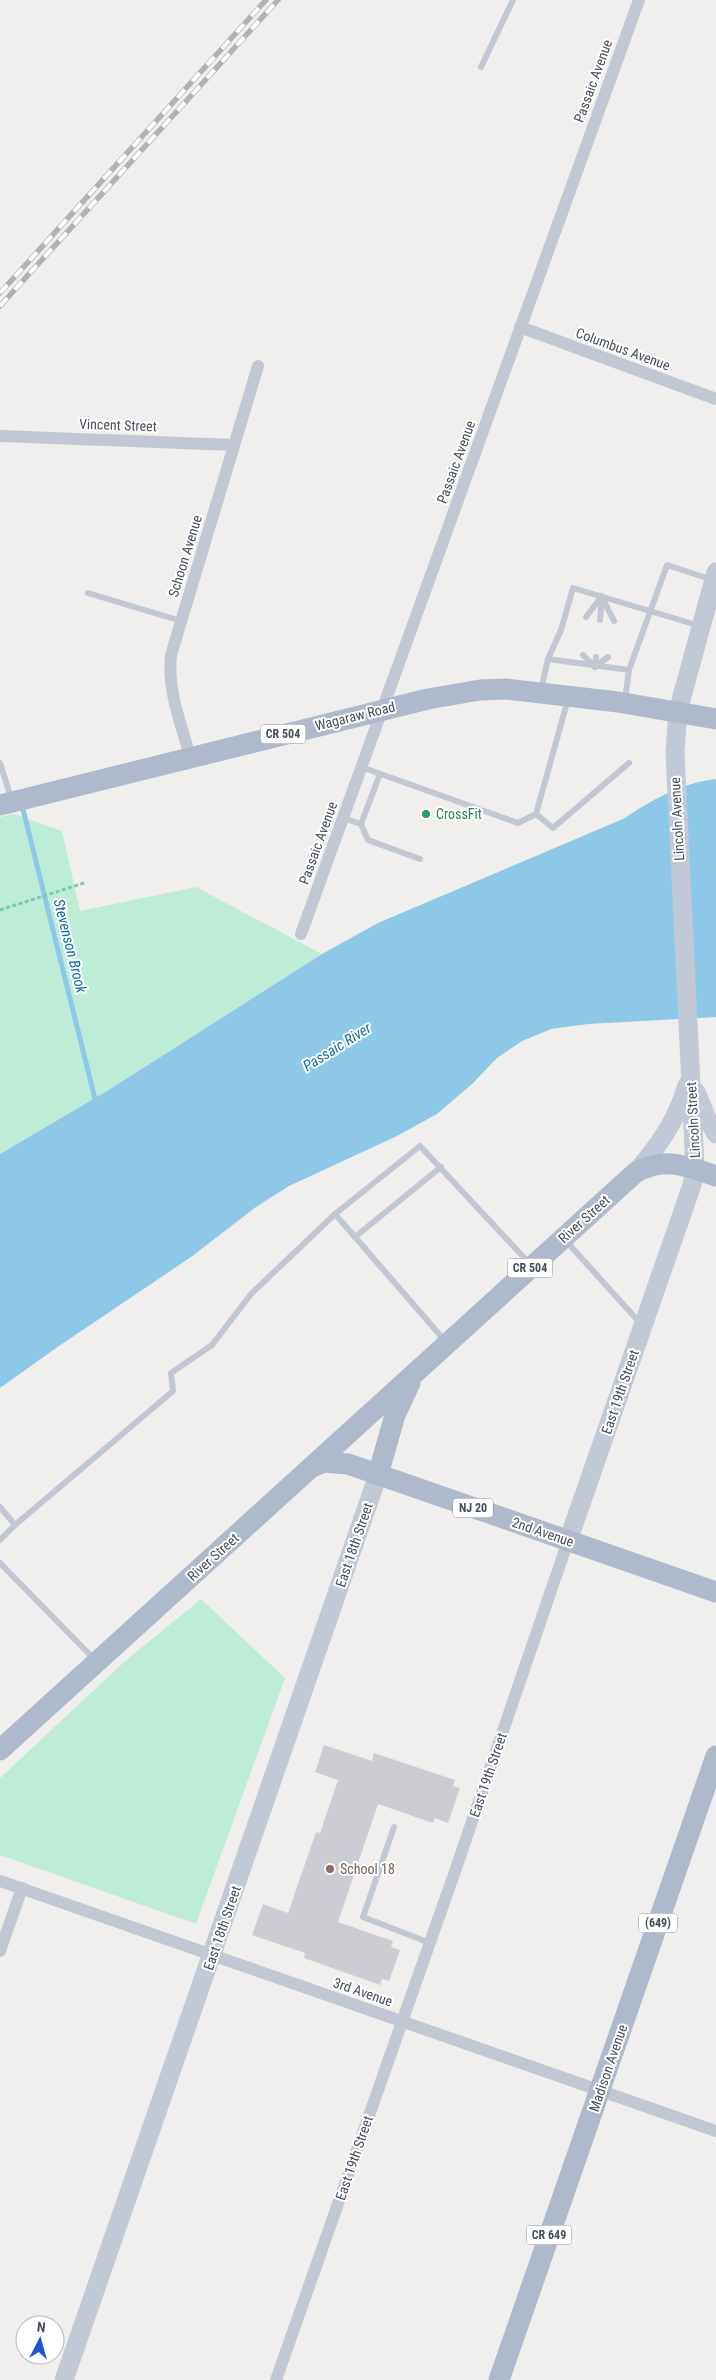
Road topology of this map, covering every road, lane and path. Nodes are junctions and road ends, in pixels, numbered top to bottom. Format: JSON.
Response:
{"nodes":[{"id":1,"x":513,"y":0,"type":"edge"},
{"id":2,"x":639,"y":0,"type":"edge"},
{"id":3,"x":480,"y":67,"type":"dead end"},
{"id":4,"x":520,"y":327,"type":"junction"},
{"id":5,"x":258,"y":366,"type":"dead end"},
{"id":6,"x":716,"y":399,"type":"edge"},
{"id":7,"x":0,"y":436,"type":"edge"},
{"id":8,"x":234,"y":445,"type":"junction"},
{"id":9,"x":715,"y":579,"type":"edge"},
{"id":10,"x":88,"y":593,"type":"dead end"},
{"id":11,"x":602,"y":596,"type":"junction"},
{"id":12,"x":651,"y":610,"type":"junction"},
{"id":13,"x":586,"y":617,"type":"dead end"},
{"id":14,"x":600,"y":620,"type":"dead end"},
{"id":15,"x":180,"y":621,"type":"junction"},
{"id":16,"x":614,"y":621,"type":"dead end"},
{"id":17,"x":701,"y":626,"type":"junction"},
{"id":18,"x":583,"y":655,"type":"dead end"},
{"id":19,"x":596,"y":657,"type":"dead end"},
{"id":20,"x":608,"y":657,"type":"dead end"},
{"id":21,"x":548,"y":659,"type":"junction"},
{"id":22,"x":595,"y":667,"type":"junction"},
{"id":23,"x":629,"y":670,"type":"junction"},
{"id":24,"x":540,"y":692,"type":"junction"},
{"id":25,"x":569,"y":696,"type":"junction"},
{"id":26,"x":625,"y":703,"type":"junction"},
{"id":27,"x":382,"y":710,"type":"junction"},
{"id":28,"x":678,"y":711,"type":"junction"},
{"id":29,"x":716,"y":718,"type":"edge"},
{"id":30,"x":190,"y":756,"type":"junction"},
{"id":31,"x":0,"y":763,"type":"edge"},
{"id":32,"x":629,"y":763,"type":"dead end"},
{"id":33,"x":361,"y":767,"type":"junction"},
{"id":34,"x":380,"y":774,"type":"junction"},
{"id":35,"x":6,"y":803,"type":"edge"},
{"id":36,"x":536,"y":814,"type":"junction"},
{"id":37,"x":343,"y":818,"type":"junction"},
{"id":38,"x":361,"y":824,"type":"junction"},
{"id":39,"x":420,"y":859,"type":"dead end"},
{"id":40,"x":84,"y":883,"type":"dead end"},
{"id":41,"x":0,"y":910,"type":"edge"},
{"id":42,"x":301,"y":934,"type":"dead end"},
{"id":43,"x":690,"y":1072,"type":"junction"},
{"id":44,"x":716,"y":1134,"type":"edge"},
{"id":45,"x":441,"y":1168,"type":"junction"},
{"id":46,"x":695,"y":1169,"type":"junction"},
{"id":47,"x":635,"y":1173,"type":"junction"},
{"id":48,"x":716,"y":1176,"type":"edge"},
{"id":49,"x":335,"y":1214,"type":"junction"},
{"id":50,"x":354,"y":1237,"type":"junction"},
{"id":51,"x":563,"y":1238,"type":"junction"},
{"id":52,"x":532,"y":1266,"type":"junction"},
{"id":53,"x":643,"y":1327,"type":"junction"},
{"id":54,"x":447,"y":1343,"type":"junction"},
{"id":55,"x":425,"y":1363,"type":"junction"},
{"id":56,"x":312,"y":1467,"type":"junction"},
{"id":57,"x":378,"y":1475,"type":"junction"},
{"id":58,"x":0,"y":1507,"type":"edge"},
{"id":59,"x":15,"y":1525,"type":"junction"},
{"id":60,"x":0,"y":1540,"type":"edge"},
{"id":61,"x":568,"y":1541,"type":"junction"},
{"id":62,"x":0,"y":1563,"type":"edge"},
{"id":63,"x":716,"y":1592,"type":"edge"},
{"id":64,"x":97,"y":1662,"type":"junction"},
{"id":65,"x":0,"y":1750,"type":"edge"},
{"id":66,"x":716,"y":1756,"type":"edge"},
{"id":67,"x":711,"y":1784,"type":"edge"},
{"id":68,"x":394,"y":1828,"type":"dead end"},
{"id":69,"x":0,"y":1880,"type":"edge"},
{"id":70,"x":22,"y":1888,"type":"junction"},
{"id":71,"x":430,"y":1943,"type":"junction"},
{"id":72,"x":0,"y":1951,"type":"edge"},
{"id":73,"x":213,"y":1955,"type":"junction"},
{"id":74,"x":402,"y":2021,"type":"junction"},
{"id":75,"x":600,"y":2090,"type":"junction"},
{"id":76,"x":716,"y":2131,"type":"edge"},
{"id":77,"x":64,"y":2380,"type":"edge"},
{"id":78,"x":276,"y":2380,"type":"edge"},
{"id":79,"x":499,"y":2380,"type":"edge"}],
"edges":[{"from":1,"to":3,"type":"lane"},
{"from":2,"to":4,"type":"street","name":"Passaic Avenue"},
{"from":4,"to":6,"type":"street","name":"Columbus Avenue"},
{"from":4,"to":27,"type":"street","name":"Passaic Avenue"},
{"from":5,"to":8,"type":"street","name":"Schoon Avenue"},
{"from":7,"to":8,"type":"street","name":"Vincent Street"},
{"from":8,"to":15,"type":"street","name":"Schoon Avenue"},
{"from":9,"to":12,"type":"lane"},
{"from":9,"to":17,"type":"main road","name":"Lincoln Avenue"},
{"from":10,"to":15,"type":"lane"},
{"from":11,"to":12,"type":"lane"},
{"from":11,"to":13,"type":"lane"},
{"from":11,"to":14,"type":"lane"},
{"from":11,"to":16,"type":"lane"},
{"from":11,"to":21,"type":"lane"},
{"from":12,"to":17,"type":"lane"},
{"from":12,"to":23,"type":"lane"},
{"from":15,"to":30,"type":"street","name":"Schoon Avenue"},
{"from":17,"to":28,"type":"main road","name":"Lincoln Avenue"},
{"from":18,"to":22,"type":"lane"},
{"from":19,"to":22,"type":"lane"},
{"from":20,"to":22,"type":"lane"},
{"from":21,"to":22,"type":"lane"},
{"from":21,"to":24,"type":"lane"},
{"from":22,"to":23,"type":"lane"},
{"from":23,"to":26,"type":"lane"},
{"from":24,"to":25,"type":"main road","name":"Wagaraw Road","number":"CR 504"},
{"from":24,"to":27,"type":"main road","name":"Wagaraw Road","number":"CR 504"},
{"from":25,"to":26,"type":"main road","name":"Wagaraw Road","number":"CR 504"},
{"from":25,"to":36,"type":"lane"},
{"from":26,"to":28,"type":"main road","name":"Wagaraw Road","number":"CR 504"},
{"from":27,"to":30,"type":"main road","name":"Wagaraw Road","number":"CR 504"},
{"from":27,"to":33,"type":"street","name":"Passaic Avenue"},
{"from":28,"to":29,"type":"main road","name":"Wagaraw Road"},
{"from":28,"to":43,"type":"main road","name":"Lincoln Avenue","number":"CR 504"},
{"from":30,"to":35,"type":"main road","name":"Wagaraw Road","number":"CR 504"},
{"from":31,"to":35,"type":"lane"},
{"from":32,"to":36,"type":"lane"},
{"from":33,"to":34,"type":"lane"},
{"from":33,"to":37,"type":"street","name":"Passaic Avenue"},
{"from":34,"to":36,"type":"lane"},
{"from":34,"to":38,"type":"lane"},
{"from":37,"to":38,"type":"lane"},
{"from":37,"to":42,"type":"street","name":"Passaic Avenue"},
{"from":38,"to":39,"type":"lane"},
{"from":40,"to":41,"type":"path"},
{"from":43,"to":44,"type":"main road","number":"CR 504"},
{"from":43,"to":46,"type":"main road","name":"Lincoln Street"},
{"from":43,"to":47,"type":"main road","name":"River Street","number":"CR 504"},
{"from":45,"to":49,"type":"lane"},
{"from":45,"to":50,"type":"lane"},
{"from":45,"to":52,"type":"lane"},
{"from":46,"to":47,"type":"main road"},
{"from":46,"to":48,"type":"main road"},
{"from":46,"to":53,"type":"main road","name":"East 19th Street"},
{"from":47,"to":51,"type":"main road","name":"River Street","number":"CR 504"},
{"from":49,"to":50,"type":"lane"},
{"from":49,"to":59,"type":"lane"},
{"from":50,"to":54,"type":"lane"},
{"from":51,"to":52,"type":"main road","name":"River Street","number":"CR 504"},
{"from":51,"to":53,"type":"lane"},
{"from":52,"to":54,"type":"main road","name":"River Street","number":"CR 504"},
{"from":53,"to":61,"type":"main road","name":"East 19th Street"},
{"from":54,"to":55,"type":"main road","name":"River Street","number":"CR 504"},
{"from":55,"to":56,"type":"main road","name":"River Street"},
{"from":55,"to":57,"type":"main road","name":"River Street","number":"CR 504"},
{"from":56,"to":57,"type":"main road","name":"2nd Avenue"},
{"from":56,"to":64,"type":"main road","name":"River Street"},
{"from":57,"to":61,"type":"main road","name":"2nd Avenue","number":"NJ 20"},
{"from":57,"to":73,"type":"main road","name":"East 18th Street"},
{"from":58,"to":59,"type":"lane"},
{"from":59,"to":60,"type":"lane"},
{"from":61,"to":63,"type":"main road","name":"2nd Avenue","number":"NJ 20"},
{"from":61,"to":71,"type":"street","name":"East 19th Street"},
{"from":62,"to":64,"type":"lane"},
{"from":64,"to":65,"type":"main road","name":"River Street"},
{"from":66,"to":67,"type":"main road","name":"Madison Avenue","number":"(649)"},
{"from":67,"to":75,"type":"main road","name":"Madison Avenue","number":"(649)"},
{"from":68,"to":71,"type":"lane"},
{"from":69,"to":70,"type":"street","name":"3rd Avenue"},
{"from":70,"to":72,"type":"street"},
{"from":70,"to":73,"type":"street","name":"3rd Avenue"},
{"from":71,"to":74,"type":"street","name":"East 19th Street"},
{"from":73,"to":74,"type":"street","name":"3rd Avenue"},
{"from":73,"to":77,"type":"main road","name":"East 18th Street"},
{"from":74,"to":75,"type":"street","name":"3rd Avenue"},
{"from":74,"to":78,"type":"street","name":"East 19th Street"},
{"from":75,"to":76,"type":"street","name":"3rd Avenue"},
{"from":75,"to":79,"type":"main road","name":"Madison Avenue","number":"CR 649"}]}
